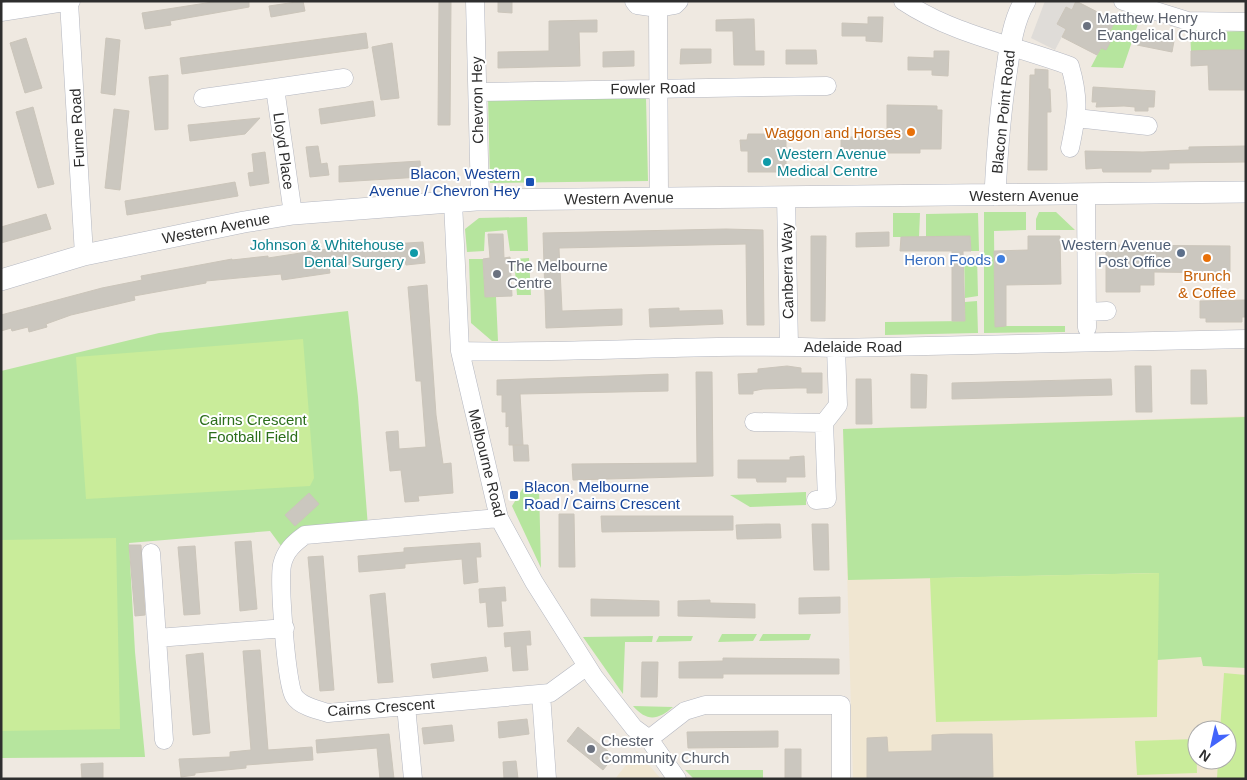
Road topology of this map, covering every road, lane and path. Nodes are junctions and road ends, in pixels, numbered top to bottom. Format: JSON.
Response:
{"nodes":[{"id":1,"x":70,"y":1,"type":"edge"},
{"id":2,"x":475,"y":1,"type":"edge"},
{"id":3,"x":634,"y":1,"type":"edge"},
{"id":4,"x":679,"y":1,"type":"edge"},
{"id":5,"x":903,"y":1,"type":"edge"},
{"id":6,"x":1025,"y":1,"type":"edge"},
{"id":7,"x":1123,"y":1,"type":"edge"},
{"id":8,"x":658,"y":8,"type":"junction"},
{"id":9,"x":1,"y":12,"type":"edge"},
{"id":10,"x":1246,"y":22,"type":"edge"},
{"id":11,"x":1010,"y":48,"type":"junction"},
{"id":12,"x":344,"y":78,"type":"dead end"},
{"id":13,"x":827,"y":86,"type":"dead end"},
{"id":14,"x":275,"y":88,"type":"junction"},
{"id":15,"x":657,"y":88,"type":"junction"},
{"id":16,"x":478,"y":92,"type":"junction"},
{"id":17,"x":202,"y":98,"type":"dead end"},
{"id":18,"x":1076,"y":118,"type":"junction"},
{"id":19,"x":1148,"y":126,"type":"dead end"},
{"id":20,"x":1070,"y":148,"type":"dead end"},
{"id":21,"x":1246,"y":192,"type":"edge"},
{"id":22,"x":1086,"y":194,"type":"junction"},
{"id":23,"x":995,"y":195,"type":"junction"},
{"id":24,"x":786,"y":196,"type":"junction"},
{"id":25,"x":658,"y":197,"type":"junction"},
{"id":26,"x":480,"y":199,"type":"junction"},
{"id":27,"x":453,"y":202,"type":"junction"},
{"id":28,"x":293,"y":214,"type":"junction"},
{"id":29,"x":84,"y":255,"type":"junction"},
{"id":30,"x":1,"y":280,"type":"edge"},
{"id":31,"x":1107,"y":311,"type":"dead end"},
{"id":32,"x":1246,"y":339,"type":"edge"},
{"id":33,"x":789,"y":346,"type":"junction"},
{"id":34,"x":836,"y":348,"type":"junction"},
{"id":35,"x":460,"y":351,"type":"junction"},
{"id":36,"x":754,"y":422,"type":"dead end"},
{"id":37,"x":824,"y":423,"type":"junction"},
{"id":38,"x":816,"y":500,"type":"dead end"},
{"id":39,"x":499,"y":518,"type":"junction"},
{"id":40,"x":150,"y":553,"type":"dead end"},
{"id":41,"x":285,"y":628,"type":"junction"},
{"id":42,"x":157,"y":638,"type":"junction"},
{"id":43,"x":587,"y":666,"type":"junction"},
{"id":44,"x":541,"y":694,"type":"junction"},
{"id":45,"x":406,"y":706,"type":"junction"},
{"id":46,"x":649,"y":739,"type":"junction"},
{"id":47,"x":164,"y":740,"type":"dead end"},
{"id":48,"x":547,"y":777,"type":"edge"},
{"id":49,"x":413,"y":779,"type":"edge"},
{"id":50,"x":677,"y":779,"type":"edge"},
{"id":51,"x":841,"y":779,"type":"edge"}],
"edges":[{"from":1,"to":9,"type":"street"},
{"from":1,"to":29,"type":"street","name":"Furne Road"},
{"from":2,"to":16,"type":"street","name":"Chevron Hey"},
{"from":3,"to":8,"type":"street"},
{"from":4,"to":8,"type":"street"},
{"from":5,"to":11,"type":"street"},
{"from":6,"to":11,"type":"street","name":"Blacon Point Road"},
{"from":7,"to":10,"type":"street"},
{"from":8,"to":15,"type":"street"},
{"from":11,"to":18,"type":"street"},
{"from":11,"to":23,"type":"street","name":"Blacon Point Road"},
{"from":12,"to":14,"type":"street"},
{"from":13,"to":15,"type":"street","name":"Fowler Road"},
{"from":14,"to":17,"type":"street"},
{"from":14,"to":28,"type":"street","name":"Lloyd Place"},
{"from":15,"to":16,"type":"street","name":"Fowler Road"},
{"from":15,"to":25,"type":"street"},
{"from":16,"to":26,"type":"street","name":"Chevron Hey"},
{"from":18,"to":19,"type":"street"},
{"from":18,"to":20,"type":"street"},
{"from":21,"to":22,"type":"street","name":"Western Avenue"},
{"from":22,"to":23,"type":"street","name":"Western Avenue"},
{"from":22,"to":31,"type":"street"},
{"from":23,"to":24,"type":"street","name":"Western Avenue"},
{"from":24,"to":25,"type":"street","name":"Western Avenue"},
{"from":24,"to":33,"type":"street","name":"Canberra Way"},
{"from":25,"to":26,"type":"street","name":"Western Avenue"},
{"from":26,"to":27,"type":"street","name":"Western Avenue"},
{"from":27,"to":28,"type":"street","name":"Western Avenue"},
{"from":27,"to":35,"type":"street","name":"Melbourne Road"},
{"from":28,"to":29,"type":"street","name":"Western Avenue"},
{"from":29,"to":30,"type":"street","name":"Western Avenue"},
{"from":32,"to":34,"type":"street","name":"Adelaide Road"},
{"from":33,"to":34,"type":"street","name":"Adelaide Road"},
{"from":33,"to":35,"type":"street","name":"Adelaide Road"},
{"from":34,"to":37,"type":"street"},
{"from":35,"to":39,"type":"street","name":"Melbourne Road"},
{"from":36,"to":37,"type":"street"},
{"from":37,"to":38,"type":"street"},
{"from":39,"to":41,"type":"street","name":"Cairns Crescent"},
{"from":39,"to":43,"type":"street","name":"Melbourne Road"},
{"from":40,"to":42,"type":"street"},
{"from":41,"to":42,"type":"street"},
{"from":41,"to":45,"type":"street","name":"Cairns Crescent"},
{"from":42,"to":47,"type":"street"},
{"from":43,"to":44,"type":"street","name":"Cairns Crescent"},
{"from":43,"to":46,"type":"street","name":"Melbourne Road"},
{"from":44,"to":45,"type":"street","name":"Cairns Crescent"},
{"from":44,"to":48,"type":"street"},
{"from":45,"to":49,"type":"street"},
{"from":46,"to":50,"type":"street","name":"Melbourne Road"},
{"from":46,"to":51,"type":"street"}]}
